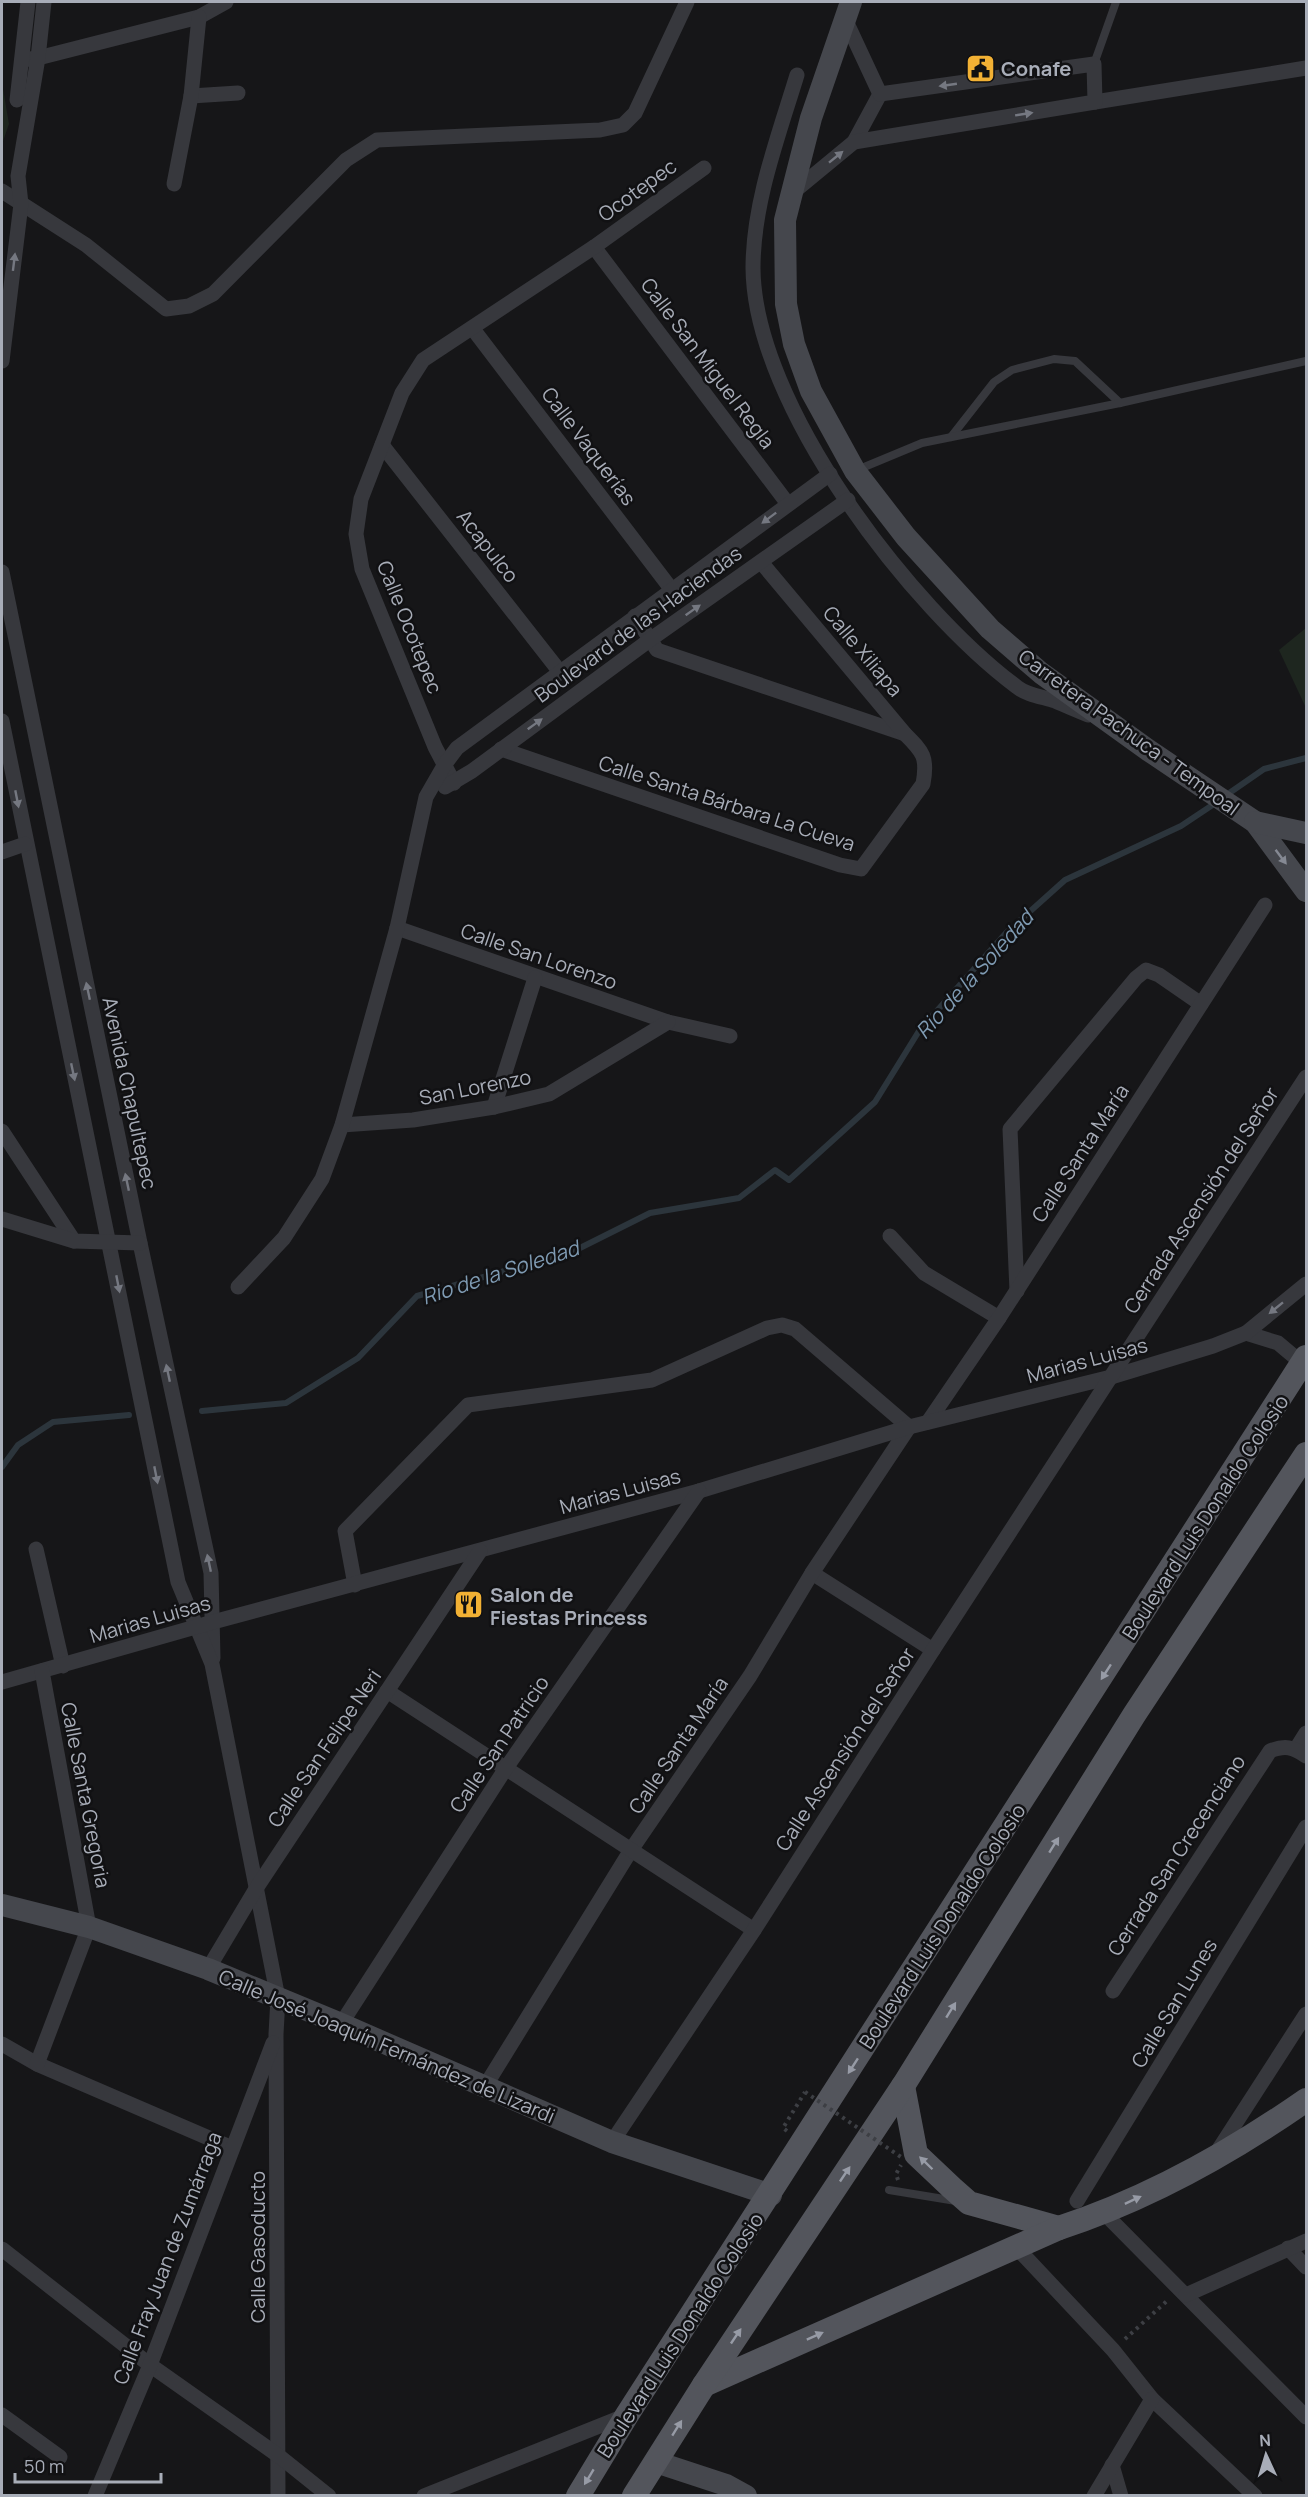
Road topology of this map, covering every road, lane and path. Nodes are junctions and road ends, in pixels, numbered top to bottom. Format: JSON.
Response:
{"nodes":[{"id":1,"x":28,"y":2,"type":"edge"},
{"id":2,"x":44,"y":2,"type":"edge"},
{"id":3,"x":226,"y":2,"type":"edge"},
{"id":4,"x":687,"y":2,"type":"edge"},
{"id":5,"x":1116,"y":2,"type":"edge"},
{"id":6,"x":848,"y":10,"type":"edge"},
{"id":7,"x":199,"y":17,"type":"junction"},
{"id":8,"x":38,"y":58,"type":"junction"},
{"id":9,"x":22,"y":60,"type":"junction"},
{"id":10,"x":1094,"y":64,"type":"junction"},
{"id":11,"x":1306,"y":68,"type":"edge"},
{"id":12,"x":796,"y":75,"type":"dead end"},
{"id":13,"x":238,"y":93,"type":"dead end"},
{"id":14,"x":880,"y":94,"type":"junction"},
{"id":15,"x":191,"y":96,"type":"junction"},
{"id":16,"x":17,"y":100,"type":"dead end"},
{"id":17,"x":1095,"y":102,"type":"junction"},
{"id":18,"x":854,"y":142,"type":"junction"},
{"id":19,"x":704,"y":168,"type":"dead end"},
{"id":20,"x":18,"y":176,"type":"junction"},
{"id":21,"x":174,"y":184,"type":"dead end"},
{"id":22,"x":2,"y":193,"type":"edge"},
{"id":23,"x":791,"y":194,"type":"junction"},
{"id":24,"x":21,"y":204,"type":"junction"},
{"id":25,"x":594,"y":246,"type":"junction"},
{"id":26,"x":473,"y":329,"type":"junction"},
{"id":27,"x":2,"y":361,"type":"edge"},
{"id":28,"x":1306,"y":361,"type":"edge"},
{"id":29,"x":1120,"y":403,"type":"junction"},
{"id":30,"x":951,"y":437,"type":"junction"},
{"id":31,"x":382,"y":445,"type":"junction"},
{"id":32,"x":855,"y":471,"type":"junction"},
{"id":33,"x":830,"y":474,"type":"junction"},
{"id":34,"x":848,"y":500,"type":"junction"},
{"id":35,"x":788,"y":504,"type":"junction"},
{"id":36,"x":761,"y":562,"type":"junction"},
{"id":37,"x":2,"y":572,"type":"edge"},
{"id":38,"x":672,"y":590,"type":"junction"},
{"id":39,"x":635,"y":616,"type":"junction"},
{"id":40,"x":651,"y":639,"type":"junction"},
{"id":41,"x":560,"y":672,"type":"junction"},
{"id":42,"x":2,"y":721,"type":"edge"},
{"id":43,"x":1116,"y":726,"type":"junction"},
{"id":44,"x":905,"y":734,"type":"junction"},
{"id":45,"x":4,"y":744,"type":"edge"},
{"id":46,"x":501,"y":749,"type":"junction"},
{"id":47,"x":445,"y":764,"type":"junction"},
{"id":48,"x":926,"y":770,"type":"joint"},
{"id":49,"x":454,"y":783,"type":"junction"},
{"id":50,"x":426,"y":797,"type":"junction"},
{"id":51,"x":1247,"y":817,"type":"junction"},
{"id":52,"x":1306,"y":833,"type":"edge"},
{"id":53,"x":25,"y":844,"type":"junction"},
{"id":54,"x":2,"y":852,"type":"edge"},
{"id":55,"x":1306,"y":891,"type":"edge"},
{"id":56,"x":1265,"y":905,"type":"dead end"},
{"id":57,"x":397,"y":928,"type":"junction"},
{"id":58,"x":535,"y":978,"type":"junction"},
{"id":59,"x":1201,"y":1004,"type":"junction"},
{"id":60,"x":668,"y":1022,"type":"junction"},
{"id":61,"x":730,"y":1036,"type":"dead end"},
{"id":62,"x":1306,"y":1077,"type":"edge"},
{"id":63,"x":494,"y":1107,"type":"junction"},
{"id":64,"x":342,"y":1125,"type":"junction"},
{"id":65,"x":2,"y":1131,"type":"edge"},
{"id":66,"x":2,"y":1219,"type":"edge"},
{"id":67,"x":890,"y":1236,"type":"dead end"},
{"id":68,"x":74,"y":1241,"type":"junction"},
{"id":69,"x":140,"y":1243,"type":"junction"},
{"id":70,"x":110,"y":1244,"type":"junction"},
{"id":71,"x":1306,"y":1284,"type":"edge"},
{"id":72,"x":238,"y":1287,"type":"dead end"},
{"id":73,"x":1017,"y":1291,"type":"junction"},
{"id":74,"x":999,"y":1318,"type":"junction"},
{"id":75,"x":1246,"y":1333,"type":"junction"},
{"id":76,"x":1305,"y":1360,"type":"edge"},
{"id":77,"x":1111,"y":1377,"type":"junction"},
{"id":78,"x":928,"y":1422,"type":"junction"},
{"id":79,"x":909,"y":1426,"type":"junction"},
{"id":80,"x":1306,"y":1454,"type":"edge"},
{"id":81,"x":699,"y":1491,"type":"junction"},
{"id":82,"x":36,"y":1548,"type":"dead end"},
{"id":83,"x":480,"y":1551,"type":"junction"},
{"id":84,"x":812,"y":1573,"type":"junction"},
{"id":85,"x":355,"y":1585,"type":"junction"},
{"id":86,"x":213,"y":1622,"type":"junction"},
{"id":87,"x":196,"y":1627,"type":"junction"},
{"id":88,"x":933,"y":1650,"type":"junction"},
{"id":89,"x":212,"y":1664,"type":"junction"},
{"id":90,"x":63,"y":1666,"type":"junction"},
{"id":91,"x":42,"y":1671,"type":"junction"},
{"id":92,"x":2,"y":1682,"type":"edge"},
{"id":93,"x":387,"y":1691,"type":"junction"},
{"id":94,"x":1306,"y":1733,"type":"edge"},
{"id":95,"x":1301,"y":1753,"type":"edge"},
{"id":96,"x":506,"y":1768,"type":"junction"},
{"id":97,"x":1306,"y":1827,"type":"edge"},
{"id":98,"x":631,"y":1850,"type":"junction"},
{"id":99,"x":257,"y":1887,"type":"junction"},
{"id":100,"x":2,"y":1905,"type":"edge"},
{"id":101,"x":89,"y":1927,"type":"junction"},
{"id":102,"x":754,"y":1930,"type":"junction"},
{"id":103,"x":207,"y":1970,"type":"junction"},
{"id":104,"x":1113,"y":1991,"type":"dead end"},
{"id":105,"x":278,"y":1998,"type":"junction"},
{"id":106,"x":1306,"y":2014,"type":"edge"},
{"id":107,"x":340,"y":2024,"type":"junction"},
{"id":108,"x":276,"y":2034,"type":"junction"},
{"id":109,"x":2,"y":2044,"type":"edge"},
{"id":110,"x":37,"y":2064,"type":"junction"},
{"id":111,"x":903,"y":2086,"type":"junction"},
{"id":112,"x":484,"y":2088,"type":"junction"},
{"id":113,"x":1306,"y":2100,"type":"edge"},
{"id":114,"x":783,"y":2128,"type":"dead end"},
{"id":115,"x":612,"y":2142,"type":"junction"},
{"id":116,"x":232,"y":2148,"type":"junction"},
{"id":117,"x":904,"y":2159,"type":"dead end"},
{"id":118,"x":1213,"y":2160,"type":"junction"},
{"id":119,"x":889,"y":2190,"type":"dead end"},
{"id":120,"x":771,"y":2194,"type":"junction"},
{"id":121,"x":1077,"y":2201,"type":"dead end"},
{"id":122,"x":969,"y":2203,"type":"junction"},
{"id":123,"x":1104,"y":2213,"type":"junction"},
{"id":124,"x":1059,"y":2228,"type":"junction"},
{"id":125,"x":1306,"y":2241,"type":"edge"},
{"id":126,"x":1016,"y":2247,"type":"junction"},
{"id":127,"x":1288,"y":2248,"type":"junction"},
{"id":128,"x":2,"y":2249,"type":"edge"},
{"id":129,"x":1306,"y":2267,"type":"edge"},
{"id":130,"x":1183,"y":2292,"type":"junction"},
{"id":131,"x":1113,"y":2350,"type":"junction"},
{"id":132,"x":150,"y":2365,"type":"junction"},
{"id":133,"x":704,"y":2385,"type":"junction"},
{"id":134,"x":1152,"y":2399,"type":"junction"},
{"id":135,"x":2,"y":2415,"type":"edge"},
{"id":136,"x":627,"y":2415,"type":"junction"},
{"id":137,"x":1306,"y":2416,"type":"edge"},
{"id":138,"x":279,"y":2456,"type":"junction"},
{"id":139,"x":60,"y":2457,"type":"dead end"},
{"id":140,"x":656,"y":2462,"type":"junction"},
{"id":141,"x":1112,"y":2465,"type":"junction"},
{"id":142,"x":95,"y":2496,"type":"edge"},
{"id":143,"x":278,"y":2496,"type":"edge"},
{"id":144,"x":329,"y":2496,"type":"edge"},
{"id":145,"x":424,"y":2496,"type":"edge"},
{"id":146,"x":578,"y":2496,"type":"edge"},
{"id":147,"x":634,"y":2496,"type":"edge"},
{"id":148,"x":746,"y":2496,"type":"edge"},
{"id":149,"x":1094,"y":2496,"type":"edge"},
{"id":150,"x":1121,"y":2496,"type":"edge"},
{"id":151,"x":1255,"y":2496,"type":"edge"}],
"edges":[{"from":1,"to":9,"type":"street"},
{"from":2,"to":8,"type":"street"},
{"from":3,"to":7,"type":"street"},
{"from":4,"to":24,"type":"street"},
{"from":5,"to":10,"type":"lane"},
{"from":6,"to":14,"type":"street"},
{"from":6,"to":23,"type":"main road","name":"Carretera Pachuca - Tempoal"},
{"from":7,"to":8,"type":"street"},
{"from":7,"to":15,"type":"street"},
{"from":8,"to":9,"type":"street"},
{"from":8,"to":20,"type":"street"},
{"from":9,"to":16,"type":"street"},
{"from":10,"to":14,"type":"street","one_way":true},
{"from":10,"to":17,"type":"street"},
{"from":11,"to":17,"type":"street"},
{"from":12,"to":33,"type":"street"},
{"from":13,"to":15,"type":"street"},
{"from":14,"to":18,"type":"street"},
{"from":15,"to":21,"type":"street"},
{"from":18,"to":17,"type":"street","one_way":true},
{"from":23,"to":18,"type":"street","one_way":true},
{"from":19,"to":25,"type":"street","name":"Ocotepec"},
{"from":20,"to":22,"type":"street"},
{"from":20,"to":24,"type":"street"},
{"from":22,"to":24,"type":"street"},
{"from":23,"to":32,"type":"main road","name":"Carretera Pachuca - Tempoal"},
{"from":27,"to":24,"type":"street","one_way":true},
{"from":25,"to":26,"type":"street","name":"Calle Ocotepec"},
{"from":25,"to":35,"type":"street","name":"Calle San Miguel Regla"},
{"from":26,"to":31,"type":"street","name":"Calle Ocotepec"},
{"from":26,"to":38,"type":"street","name":"Calle Vaquerías"},
{"from":28,"to":29,"type":"lane"},
{"from":29,"to":30,"type":"lane"},
{"from":29,"to":30,"type":"lane"},
{"from":30,"to":32,"type":"lane"},
{"from":31,"to":41,"type":"street","name":"Acapulco"},
{"from":31,"to":47,"type":"street","name":"Calle Ocotepec"},
{"from":32,"to":43,"type":"main road","name":"Carretera Pachuca - Tempoal"},
{"from":33,"to":34,"type":"street"},
{"from":33,"to":35,"type":"street","name":"Boulevard de las Haciendas"},
{"from":34,"to":36,"type":"street","name":"Boulevard de las Haciendas"},
{"from":34,"to":43,"type":"street"},
{"from":35,"to":38,"type":"street","name":"Boulevard de las Haciendas","one_way":true},
{"from":40,"to":36,"type":"street","name":"Boulevard de las Haciendas","one_way":true},
{"from":36,"to":44,"type":"street","name":"Calle Xiliapa"},
{"from":69,"to":37,"type":"street","name":"Avenida Chapultepec","one_way":true},
{"from":38,"to":39,"type":"street","name":"Boulevard de las Haciendas"},
{"from":39,"to":40,"type":"street"},
{"from":39,"to":41,"type":"street","name":"Boulevard de las Haciendas"},
{"from":40,"to":44,"type":"street"},
{"from":46,"to":40,"type":"street","name":"Boulevard de las Haciendas","one_way":true},
{"from":41,"to":47,"type":"street","name":"Boulevard de las Haciendas"},
{"from":42,"to":45,"type":"street"},
{"from":43,"to":51,"type":"main road","name":"Carretera Pachuca - Tempoal"},
{"from":44,"to":48,"type":"street","name":"Calle Xiliapa"},
{"from":45,"to":53,"type":"street","one_way":true},
{"from":46,"to":48,"type":"street","name":"Calle Santa Bárbara La Cueva"},
{"from":46,"to":49,"type":"street","name":"Boulevard de las Haciendas"},
{"from":47,"to":49,"type":"street","name":"Calle Ocotepec"},
{"from":47,"to":50,"type":"street"},
{"from":49,"to":50,"type":"street"},
{"from":50,"to":57,"type":"street"},
{"from":51,"to":52,"type":"main road","name":"Carretera Pachuca - Tempoal"},
{"from":51,"to":55,"type":"main road","name":"Carretera Pachuca - Tempoal","one_way":true},
{"from":53,"to":54,"type":"street"},
{"from":53,"to":70,"type":"street","one_way":true},
{"from":56,"to":59,"type":"street","name":"Calle Santa María"},
{"from":57,"to":58,"type":"street","name":"Calle San Lorenzo"},
{"from":57,"to":64,"type":"street"},
{"from":58,"to":60,"type":"street","name":"Calle San Lorenzo"},
{"from":58,"to":63,"type":"street"},
{"from":59,"to":73,"type":"street","name":"Calle Santa María"},
{"from":59,"to":73,"type":"street"},
{"from":60,"to":61,"type":"street","name":"Calle San Lorenzo"},
{"from":60,"to":63,"type":"street","name":"San Lorenzo"},
{"from":62,"to":77,"type":"street","name":"Cerrada Ascensión del Señor"},
{"from":63,"to":64,"type":"street","name":"San Lorenzo"},
{"from":64,"to":72,"type":"street"},
{"from":65,"to":68,"type":"street"},
{"from":66,"to":68,"type":"street"},
{"from":67,"to":74,"type":"street"},
{"from":68,"to":70,"type":"street"},
{"from":69,"to":70,"type":"street"},
{"from":86,"to":69,"type":"street","name":"Avenida Chapultepec","one_way":true},
{"from":70,"to":87,"type":"street","one_way":true},
{"from":71,"to":75,"type":"street","name":"Marias Luisas","one_way":true},
{"from":73,"to":74,"type":"street","name":"Calle Santa María"},
{"from":74,"to":78,"type":"street","name":"Calle Santa María"},
{"from":75,"to":76,"type":"street"},
{"from":75,"to":77,"type":"street","name":"Marias Luisas"},
{"from":76,"to":120,"type":"main road","name":"Boulevard Luis Donaldo Colosio","one_way":true},
{"from":77,"to":78,"type":"street","name":"Marias Luisas"},
{"from":77,"to":88,"type":"street","name":"Calle Ascensión del Señor"},
{"from":78,"to":79,"type":"street","name":"Marias Luisas"},
{"from":79,"to":81,"type":"street","name":"Marias Luisas"},
{"from":79,"to":84,"type":"street","name":"Calle Santa María"},
{"from":79,"to":85,"type":"street"},
{"from":111,"to":80,"type":"main road","one_way":true},
{"from":81,"to":83,"type":"street","name":"Marias Luisas"},
{"from":81,"to":96,"type":"street","name":"Calle San Patricio"},
{"from":82,"to":90,"type":"street"},
{"from":83,"to":85,"type":"street","name":"Marias Luisas"},
{"from":83,"to":93,"type":"street","name":"Calle San Felipe Neri"},
{"from":84,"to":88,"type":"street"},
{"from":84,"to":98,"type":"street","name":"Calle Santa María"},
{"from":85,"to":86,"type":"street","name":"Marias Luisas"},
{"from":86,"to":87,"type":"street","name":"Marias Luisas"},
{"from":86,"to":89,"type":"street","name":"Avenida Chapultepec"},
{"from":87,"to":89,"type":"street"},
{"from":87,"to":90,"type":"street","name":"Marias Luisas"},
{"from":88,"to":102,"type":"street","name":"Calle Ascensión del Señor"},
{"from":89,"to":99,"type":"street","name":"Calle Gasoducto"},
{"from":90,"to":91,"type":"street","name":"Marias Luisas"},
{"from":91,"to":92,"type":"street","name":"Marias Luisas"},
{"from":91,"to":101,"type":"street","name":"Calle Santa Gregoria"},
{"from":93,"to":96,"type":"street"},
{"from":93,"to":99,"type":"street","name":"Calle San Felipe Neri"},
{"from":94,"to":95,"type":"street","name":"Cerrada San Crecenciano"},
{"from":95,"to":104,"type":"street","name":"Cerrada San Crecenciano"},
{"from":96,"to":98,"type":"street"},
{"from":96,"to":107,"type":"street","name":"Calle San Patricio"},
{"from":97,"to":121,"type":"street","name":"Calle San Lunes"},
{"from":98,"to":102,"type":"street"},
{"from":98,"to":112,"type":"street","name":"Calle Santa María"},
{"from":99,"to":103,"type":"street","name":"Calle San Felipe Neri"},
{"from":99,"to":105,"type":"street","name":"Calle Gasoducto"},
{"from":100,"to":101,"type":"main road","name":"Calle José Joaquín Fernández de Lizardi"},
{"from":101,"to":103,"type":"main road","name":"Calle José Joaquín Fernández de Lizardi"},
{"from":101,"to":110,"type":"street"},
{"from":102,"to":115,"type":"street","name":"Calle Ascensión del Señor"},
{"from":103,"to":105,"type":"main road","name":"Calle José Joaquín Fernández de Lizardi"},
{"from":105,"to":107,"type":"main road","name":"Calle José Joaquín Fernández de Lizardi"},
{"from":105,"to":108,"type":"street","name":"Calle Gasoducto"},
{"from":106,"to":118,"type":"street"},
{"from":107,"to":112,"type":"main road","name":"Calle José Joaquín Fernández de Lizardi"},
{"from":108,"to":116,"type":"street","name":"Calle Fray Juan de Zumárraga"},
{"from":108,"to":138,"type":"street","name":"Calle Gasoducto"},
{"from":109,"to":110,"type":"street"},
{"from":110,"to":116,"type":"street"},
{"from":122,"to":111,"type":"main road","one_way":true},
{"from":133,"to":111,"type":"main road","one_way":true},
{"from":112,"to":115,"type":"main road","name":"Calle José Joaquín Fernández de Lizardi"},
{"from":113,"to":118,"type":"main road"},
{"from":114,"to":117,"type":"path","bridge":true},
{"from":115,"to":120,"type":"main road","name":"Calle José Joaquín Fernández de Lizardi"},
{"from":116,"to":132,"type":"street","name":"Calle Fray Juan de Zumárraga"},
{"from":123,"to":118,"type":"main road","one_way":true},
{"from":119,"to":122,"type":"lane"},
{"from":120,"to":136,"type":"main road","name":"Boulevard Luis Donaldo Colosio"},
{"from":122,"to":124,"type":"main road"},
{"from":123,"to":124,"type":"main road"},
{"from":123,"to":130,"type":"street"},
{"from":124,"to":126,"type":"main road"},
{"from":125,"to":127,"type":"street"},
{"from":126,"to":131,"type":"street"},
{"from":133,"to":126,"type":"main road","one_way":true},
{"from":127,"to":129,"type":"street"},
{"from":127,"to":130,"type":"street"},
{"from":128,"to":132,"type":"street"},
{"from":130,"to":131,"type":"path"},
{"from":130,"to":137,"type":"street"},
{"from":131,"to":134,"type":"street"},
{"from":132,"to":138,"type":"street"},
{"from":132,"to":142,"type":"street","name":"Calle Fray Juan de Zumárraga"},
{"from":140,"to":133,"type":"main road","one_way":true},
{"from":134,"to":141,"type":"street"},
{"from":134,"to":151,"type":"street"},
{"from":135,"to":139,"type":"street"},
{"from":136,"to":145,"type":"street"},
{"from":136,"to":146,"type":"main road","name":"Boulevard Luis Donaldo Colosio","one_way":true},
{"from":138,"to":143,"type":"street","name":"Calle Gasoducto"},
{"from":138,"to":144,"type":"street"},
{"from":140,"to":147,"type":"main road"},
{"from":140,"to":148,"type":"main road"},
{"from":141,"to":149,"type":"street"},
{"from":141,"to":150,"type":"street"}]}
